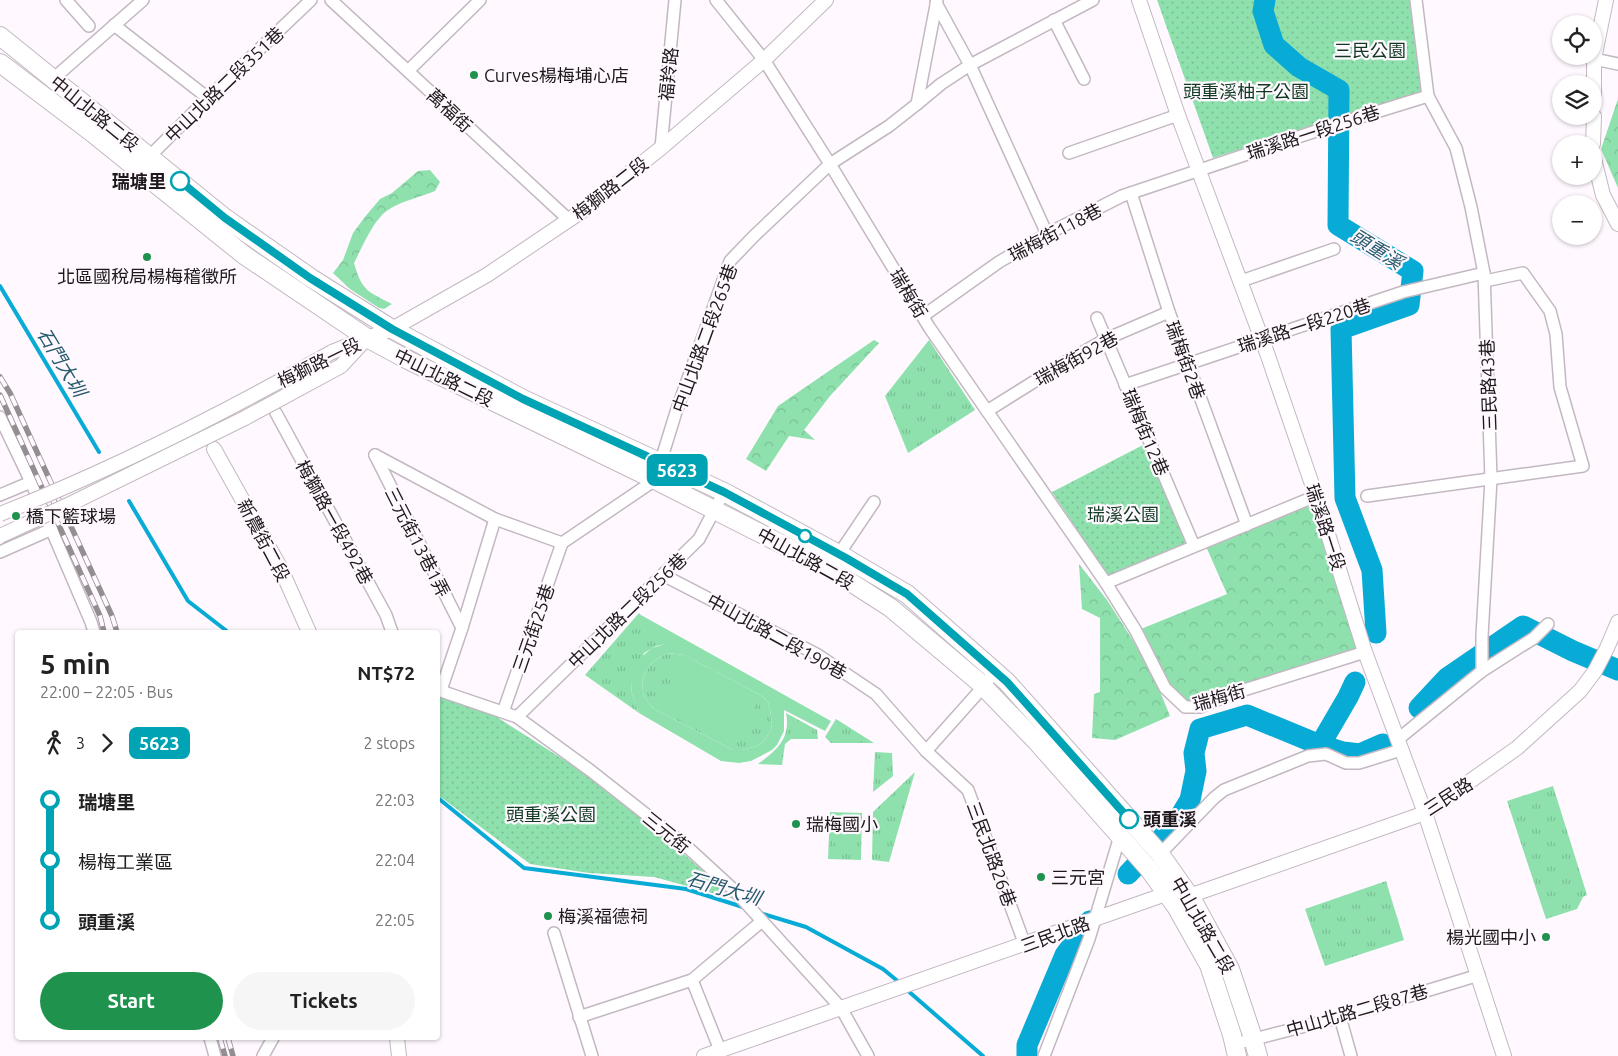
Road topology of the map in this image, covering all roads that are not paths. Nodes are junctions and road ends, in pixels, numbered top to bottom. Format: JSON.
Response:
{"nodes":[{"id":1,"x":66,"y":0,"type":"edge"},
{"id":2,"x":143,"y":0,"type":"edge"},
{"id":3,"x":311,"y":0,"type":"edge"},
{"id":4,"x":331,"y":0,"type":"edge"},
{"id":5,"x":480,"y":0,"type":"edge"},
{"id":6,"x":675,"y":0,"type":"edge"},
{"id":7,"x":716,"y":0,"type":"edge"},
{"id":8,"x":826,"y":0,"type":"edge"},
{"id":9,"x":1094,"y":0,"type":"edge"},
{"id":10,"x":1139,"y":0,"type":"edge"},
{"id":11,"x":1416,"y":0,"type":"edge"},
{"id":12,"x":1606,"y":0,"type":"edge"},
{"id":13,"x":936,"y":2,"type":"edge"},
{"id":14,"x":1054,"y":20,"type":"junction"},
{"id":15,"x":1602,"y":20,"type":"edge"},
{"id":16,"x":114,"y":25,"type":"junction"},
{"id":17,"x":89,"y":26,"type":"dead end"},
{"id":18,"x":0,"y":36,"type":"edge"},
{"id":19,"x":764,"y":60,"type":"junction"},
{"id":20,"x":1602,"y":61,"type":"edge"},
{"id":21,"x":0,"y":63,"type":"edge"},
{"id":22,"x":1618,"y":64,"type":"edge"},
{"id":23,"x":970,"y":65,"type":"junction"},
{"id":24,"x":408,"y":71,"type":"junction"},
{"id":25,"x":53,"y":79,"type":"junction"},
{"id":26,"x":1084,"y":79,"type":"dead end"},
{"id":27,"x":1428,"y":96,"type":"junction"},
{"id":28,"x":208,"y":98,"type":"junction"},
{"id":29,"x":917,"y":104,"type":"junction"},
{"id":30,"x":1178,"y":114,"type":"junction"},
{"id":31,"x":661,"y":148,"type":"junction"},
{"id":32,"x":1069,"y":153,"type":"dead end"},
{"id":33,"x":830,"y":164,"type":"junction"},
{"id":34,"x":145,"y":165,"type":"junction"},
{"id":35,"x":1199,"y":170,"type":"junction"},
{"id":36,"x":1600,"y":185,"type":"edge"},
{"id":37,"x":1131,"y":193,"type":"junction"},
{"id":38,"x":568,"y":219,"type":"junction"},
{"id":39,"x":1618,"y":224,"type":"edge"},
{"id":40,"x":1047,"y":234,"type":"junction"},
{"id":41,"x":1334,"y":249,"type":"dead end"},
{"id":42,"x":1484,"y":277,"type":"junction"},
{"id":43,"x":1241,"y":281,"type":"junction"},
{"id":44,"x":1169,"y":312,"type":"junction"},
{"id":45,"x":923,"y":316,"type":"junction"},
{"id":46,"x":1097,"y":318,"type":"dead end"},
{"id":47,"x":392,"y":329,"type":"junction"},
{"id":48,"x":367,"y":338,"type":"junction"},
{"id":49,"x":1106,"y":339,"type":"junction"},
{"id":50,"x":1262,"y":339,"type":"junction"},
{"id":51,"x":1188,"y":364,"type":"junction"},
{"id":52,"x":1126,"y":385,"type":"junction"},
{"id":53,"x":987,"y":411,"type":"junction"},
{"id":54,"x":276,"y":414,"type":"dead end"},
{"id":55,"x":0,"y":418,"type":"edge"},
{"id":56,"x":214,"y":449,"type":"dead end"},
{"id":57,"x":662,"y":463,"type":"junction"},
{"id":58,"x":1491,"y":479,"type":"junction"},
{"id":59,"x":655,"y":480,"type":"junction"},
{"id":60,"x":31,"y":482,"type":"junction"},
{"id":61,"x":724,"y":492,"type":"junction"},
{"id":62,"x":0,"y":496,"type":"edge"},
{"id":63,"x":1316,"y":496,"type":"junction"},
{"id":64,"x":1367,"y":496,"type":"dead end"},
{"id":65,"x":874,"y":502,"type":"dead end"},
{"id":66,"x":714,"y":510,"type":"junction"},
{"id":67,"x":0,"y":514,"type":"edge"},
{"id":68,"x":495,"y":519,"type":"junction"},
{"id":69,"x":1247,"y":525,"type":"junction"},
{"id":70,"x":52,"y":529,"type":"junction"},
{"id":71,"x":0,"y":536,"type":"edge"},
{"id":72,"x":562,"y":543,"type":"junction"},
{"id":73,"x":1194,"y":546,"type":"junction"},
{"id":74,"x":0,"y":552,"type":"edge"},
{"id":75,"x":839,"y":554,"type":"junction"},
{"id":76,"x":663,"y":575,"type":"junction"},
{"id":77,"x":1106,"y":583,"type":"junction"},
{"id":78,"x":1618,"y":622,"type":"edge"},
{"id":79,"x":1548,"y":624,"type":"dead end"},
{"id":80,"x":462,"y":628,"type":"junction"},
{"id":81,"x":93,"y":630,"type":"edge"},
{"id":82,"x":308,"y":630,"type":"edge"},
{"id":83,"x":391,"y":630,"type":"edge"},
{"id":84,"x":1365,"y":652,"type":"junction"},
{"id":85,"x":995,"y":671,"type":"junction"},
{"id":86,"x":1482,"y":671,"type":"junction"},
{"id":87,"x":984,"y":686,"type":"junction"},
{"id":88,"x":440,"y":687,"type":"edge"},
{"id":89,"x":440,"y":690,"type":"edge"},
{"id":90,"x":504,"y":712,"type":"junction"},
{"id":91,"x":517,"y":717,"type":"junction"},
{"id":92,"x":1399,"y":745,"type":"junction"},
{"id":93,"x":926,"y":750,"type":"junction"},
{"id":94,"x":1425,"y":813,"type":"junction"},
{"id":95,"x":1126,"y":842,"type":"junction"},
{"id":96,"x":1160,"y":854,"type":"junction"},
{"id":97,"x":1166,"y":894,"type":"junction"},
{"id":98,"x":1189,"y":896,"type":"junction"},
{"id":99,"x":759,"y":919,"type":"junction"},
{"id":100,"x":1094,"y":920,"type":"junction"},
{"id":101,"x":554,"y":933,"type":"dead end"},
{"id":102,"x":1025,"y":945,"type":"junction"},
{"id":103,"x":1479,"y":975,"type":"junction"},
{"id":104,"x":692,"y":980,"type":"junction"},
{"id":105,"x":841,"y":1008,"type":"junction"},
{"id":106,"x":579,"y":1017,"type":"junction"},
{"id":107,"x":1340,"y":1017,"type":"junction"},
{"id":108,"x":1253,"y":1038,"type":"junction"},
{"id":109,"x":211,"y":1040,"type":"edge"},
{"id":110,"x":272,"y":1040,"type":"edge"},
{"id":111,"x":397,"y":1040,"type":"edge"},
{"id":112,"x":720,"y":1050,"type":"junction"},
{"id":113,"x":1236,"y":1050,"type":"edge"},
{"id":114,"x":215,"y":1056,"type":"edge"},
{"id":115,"x":263,"y":1056,"type":"edge"},
{"id":116,"x":399,"y":1056,"type":"edge"},
{"id":117,"x":592,"y":1056,"type":"edge"},
{"id":118,"x":704,"y":1056,"type":"edge"},
{"id":119,"x":868,"y":1056,"type":"edge"},
{"id":120,"x":1044,"y":1056,"type":"edge"},
{"id":121,"x":1258,"y":1056,"type":"edge"},
{"id":122,"x":1351,"y":1056,"type":"edge"},
{"id":123,"x":1504,"y":1056,"type":"edge"}],
"edges":[{"from":1,"to":17,"type":"street"},
{"from":2,"to":16,"type":"street"},
{"from":3,"to":28,"type":"street","name":"中山北路二段351巷"},
{"from":4,"to":24,"type":"street","name":"萬福街"},
{"from":5,"to":24,"type":"street"},
{"from":6,"to":31,"type":"street","name":"福羚路"},
{"from":7,"to":19,"type":"street","name":"瑞梅街"},
{"from":8,"to":19,"type":"street","name":"梅獅路二段"},
{"from":9,"to":14,"type":"street","name":"中山北路二段265巷"},
{"from":10,"to":30,"type":"street","name":"瑞溪路一段"},
{"from":11,"to":27,"type":"street","name":"三民路43巷"},
{"from":12,"to":15,"type":"street"},
{"from":13,"to":23,"type":"street"},
{"from":13,"to":29,"type":"street"},
{"from":14,"to":23,"type":"street","name":"中山北路二段265巷"},
{"from":14,"to":26,"type":"street"},
{"from":16,"to":25,"type":"street"},
{"from":16,"to":28,"type":"street"},
{"from":18,"to":25,"type":"main road","name":"中山北路二段"},
{"from":19,"to":31,"type":"street","name":"梅獅路二段"},
{"from":19,"to":33,"type":"street","name":"瑞梅街"},
{"from":20,"to":22,"type":"street"},
{"from":21,"to":34,"type":"main road","name":"中山北路二段"},
{"from":23,"to":29,"type":"street","name":"中山北路二段265巷"},
{"from":23,"to":40,"type":"street"},
{"from":24,"to":38,"type":"street","name":"萬福街"},
{"from":25,"to":34,"type":"main road","name":"中山北路二段"},
{"from":27,"to":35,"type":"street","name":"瑞溪路一段256巷"},
{"from":27,"to":42,"type":"street","name":"三民路43巷"},
{"from":28,"to":34,"type":"street","name":"中山北路二段351巷"},
{"from":29,"to":33,"type":"street","name":"中山北路二段265巷"},
{"from":30,"to":32,"type":"street"},
{"from":30,"to":35,"type":"street","name":"瑞溪路一段"},
{"from":31,"to":38,"type":"street","name":"梅獅路二段"},
{"from":33,"to":45,"type":"street","name":"瑞梅街"},
{"from":33,"to":57,"type":"street","name":"中山北路二段265巷"},
{"from":34,"to":47,"type":"main road","name":"中山北路二段"},
{"from":34,"to":48,"type":"main road","name":"中山北路二段"},
{"from":35,"to":37,"type":"street","name":"瑞梅街118巷"},
{"from":35,"to":43,"type":"street","name":"瑞溪路一段"},
{"from":36,"to":39,"type":"street"},
{"from":37,"to":40,"type":"street","name":"瑞梅街118巷"},
{"from":37,"to":44,"type":"street","name":"瑞梅街2巷"},
{"from":38,"to":47,"type":"street","name":"梅獅路二段"},
{"from":40,"to":45,"type":"street","name":"瑞梅街118巷"},
{"from":41,"to":43,"type":"street"},
{"from":42,"to":50,"type":"street","name":"瑞溪路一段220巷"},
{"from":42,"to":58,"type":"street","name":"三民路43巷"},
{"from":42,"to":58,"type":"street","name":"瑞溪路一段220巷"},
{"from":43,"to":50,"type":"street","name":"瑞溪路一段"},
{"from":44,"to":49,"type":"street","name":"瑞梅街92巷"},
{"from":44,"to":51,"type":"street","name":"瑞梅街2巷"},
{"from":45,"to":53,"type":"street","name":"瑞梅街"},
{"from":46,"to":49,"type":"street","name":"瑞梅街12巷"},
{"from":47,"to":48,"type":"street","name":"梅獅路二段"},
{"from":47,"to":57,"type":"main road","name":"中山北路二段"},
{"from":48,"to":59,"type":"main road","name":"中山北路二段"},
{"from":48,"to":67,"type":"street","name":"梅獅路一段","bridge":true},
{"from":48,"to":71,"type":"street","name":"梅獅路一段","bridge":true},
{"from":49,"to":52,"type":"street","name":"瑞梅街12巷"},
{"from":49,"to":53,"type":"street","name":"瑞梅街92巷"},
{"from":50,"to":51,"type":"street","name":"瑞溪路一段220巷"},
{"from":50,"to":63,"type":"street","name":"瑞溪路一段"},
{"from":51,"to":52,"type":"street","name":"瑞溪路一段220巷"},
{"from":51,"to":69,"type":"street","name":"瑞梅街2巷"},
{"from":52,"to":73,"type":"street","name":"瑞梅街12巷"},
{"from":53,"to":77,"type":"street","name":"瑞梅街"},
{"from":54,"to":83,"type":"street","name":"梅獅路一段492巷"},
{"from":55,"to":60,"type":"street"},
{"from":56,"to":82,"type":"street","name":"新農街二段"},
{"from":57,"to":59,"type":"street","name":"中山北路二段265巷"},
{"from":57,"to":61,"type":"main road","name":"中山北路二段"},
{"from":58,"to":64,"type":"street"},
{"from":58,"to":86,"type":"street","name":"三民路43巷"},
{"from":59,"to":66,"type":"main road","name":"中山北路二段"},
{"from":59,"to":72,"type":"street"},
{"from":60,"to":62,"type":"street"},
{"from":60,"to":70,"type":"street"},
{"from":61,"to":66,"type":"street","name":"中山北路二段256巷"},
{"from":61,"to":75,"type":"main road","name":"中山北路二段"},
{"from":63,"to":69,"type":"street"},
{"from":63,"to":84,"type":"street","name":"瑞溪路一段"},
{"from":65,"to":75,"type":"street"},
{"from":66,"to":76,"type":"street","name":"中山北路二段256巷"},
{"from":66,"to":87,"type":"main road","name":"中山北路二段"},
{"from":68,"to":72,"type":"street"},
{"from":68,"to":80,"type":"street"},
{"from":68,"to":80,"type":"street","name":"三元街13巷1弄"},
{"from":69,"to":73,"type":"street"},
{"from":70,"to":74,"type":"street"},
{"from":70,"to":81,"type":"street"},
{"from":72,"to":90,"type":"street","name":"三元街25巷"},
{"from":73,"to":77,"type":"street"},
{"from":75,"to":85,"type":"main road","name":"中山北路二段"},
{"from":76,"to":91,"type":"street","name":"中山北路二段256巷"},
{"from":76,"to":93,"type":"street","name":"中山北路二段190巷"},
{"from":77,"to":84,"type":"street","name":"瑞梅街"},
{"from":78,"to":94,"type":"street","name":"三民路"},
{"from":79,"to":86,"type":"street"},
{"from":80,"to":88,"type":"street"},
{"from":84,"to":92,"type":"street","name":"瑞溪路一段"},
{"from":85,"to":87,"type":"street"},
{"from":85,"to":96,"type":"main road","name":"中山北路二段"},
{"from":86,"to":92,"type":"street"},
{"from":87,"to":93,"type":"street"},
{"from":87,"to":95,"type":"main road","name":"中山北路二段"},
{"from":89,"to":90,"type":"street","name":"三元街"},
{"from":90,"to":91,"type":"street","name":"三元街"},
{"from":91,"to":99,"type":"street","name":"三元街"},
{"from":92,"to":94,"type":"street","name":"瑞溪路一段"},
{"from":92,"to":96,"type":"street"},
{"from":93,"to":102,"type":"street","name":"三民北路26巷"},
{"from":94,"to":98,"type":"street","name":"三民路"},
{"from":94,"to":103,"type":"street","name":"瑞溪路一段"},
{"from":95,"to":97,"type":"main road","name":"中山北路二段"},
{"from":95,"to":100,"type":"street"},
{"from":96,"to":98,"type":"main road","name":"中山北路二段"},
{"from":97,"to":98,"type":"street","name":"三民北路"},
{"from":97,"to":100,"type":"street","name":"三民北路"},
{"from":97,"to":113,"type":"main road","name":"中山北路二段"},
{"from":98,"to":108,"type":"main road","name":"中山北路二段"},
{"from":99,"to":104,"type":"street"},
{"from":99,"to":105,"type":"street","name":"三元街"},
{"from":100,"to":102,"type":"street","name":"三民北路"},
{"from":100,"to":120,"type":"street"},
{"from":101,"to":106,"type":"street"},
{"from":102,"to":105,"type":"street","name":"三民北路"},
{"from":103,"to":107,"type":"street","name":"中山北路二段87巷"},
{"from":103,"to":123,"type":"street","name":"瑞溪路一段"},
{"from":104,"to":106,"type":"street"},
{"from":104,"to":112,"type":"street"},
{"from":105,"to":112,"type":"street"},
{"from":105,"to":119,"type":"street","name":"三元街"},
{"from":106,"to":117,"type":"street"},
{"from":107,"to":108,"type":"street","name":"中山北路二段87巷"},
{"from":107,"to":122,"type":"street"},
{"from":108,"to":113,"type":"street","name":"中山北路二段87巷"},
{"from":108,"to":121,"type":"main road","name":"中山北路二段"},
{"from":109,"to":114,"type":"street"},
{"from":110,"to":115,"type":"street"},
{"from":111,"to":116,"type":"street"},
{"from":112,"to":118,"type":"street"}]}
